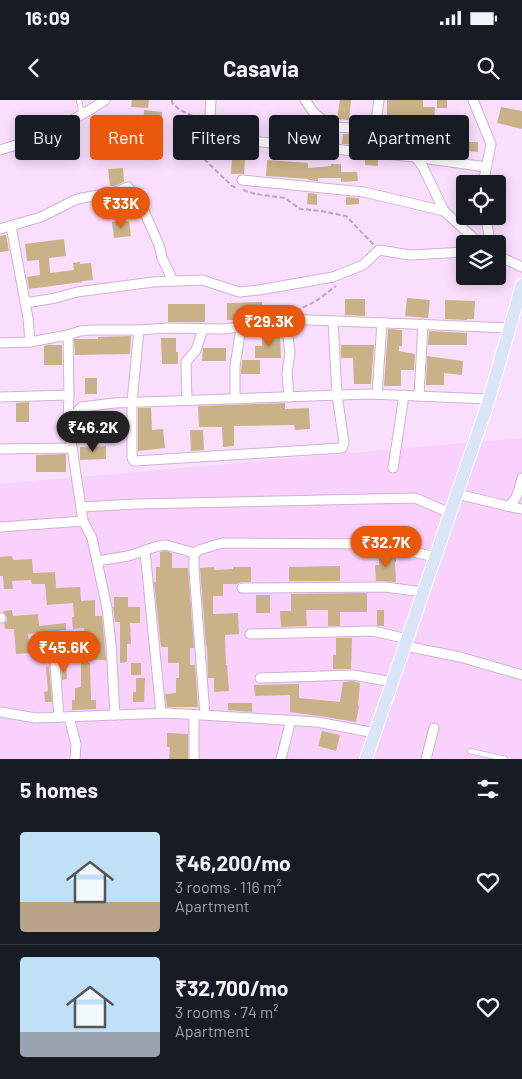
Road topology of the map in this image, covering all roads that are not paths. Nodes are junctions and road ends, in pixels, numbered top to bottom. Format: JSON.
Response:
{"nodes":[{"id":1,"x":79,"y":100,"type":"edge"},
{"id":2,"x":105,"y":100,"type":"edge"},
{"id":3,"x":212,"y":100,"type":"edge"},
{"id":4,"x":305,"y":100,"type":"edge"},
{"id":5,"x":379,"y":100,"type":"edge"},
{"id":6,"x":473,"y":100,"type":"edge"},
{"id":7,"x":82,"y":115,"type":"junction"},
{"id":8,"x":377,"y":115,"type":"edge"},
{"id":9,"x":349,"y":128,"type":"edge"},
{"id":10,"x":0,"y":150,"type":"edge"},
{"id":11,"x":349,"y":150,"type":"edge"},
{"id":12,"x":417,"y":160,"type":"edge"},
{"id":13,"x":436,"y":160,"type":"edge"},
{"id":14,"x":486,"y":167,"type":"junction"},
{"id":15,"x":485,"y":175,"type":"edge"},
{"id":16,"x":242,"y":180,"type":"dead end"},
{"id":17,"x":444,"y":211,"type":"junction"},
{"id":18,"x":12,"y":226,"type":"junction"},
{"id":19,"x":0,"y":229,"type":"edge"},
{"id":20,"x":470,"y":235,"type":"edge"},
{"id":21,"x":456,"y":252,"type":"edge"},
{"id":22,"x":506,"y":260,"type":"edge"},
{"id":23,"x":522,"y":267,"type":"edge"},
{"id":24,"x":173,"y":282,"type":"junction"},
{"id":25,"x":522,"y":285,"type":"edge"},
{"id":26,"x":25,"y":302,"type":"junction"},
{"id":27,"x":286,"y":319,"type":"junction"},
{"id":28,"x":333,"y":321,"type":"junction"},
{"id":29,"x":382,"y":323,"type":"junction"},
{"id":30,"x":423,"y":324,"type":"junction"},
{"id":31,"x":241,"y":328,"type":"junction"},
{"id":32,"x":510,"y":328,"type":"junction"},
{"id":33,"x":203,"y":329,"type":"junction"},
{"id":34,"x":139,"y":330,"type":"junction"},
{"id":35,"x":68,"y":334,"type":"junction"},
{"id":36,"x":30,"y":342,"type":"junction"},
{"id":37,"x":0,"y":343,"type":"edge"},
{"id":38,"x":377,"y":394,"type":"junction"},
{"id":39,"x":69,"y":395,"type":"junction"},
{"id":40,"x":338,"y":395,"type":"junction"},
{"id":41,"x":404,"y":395,"type":"junction"},
{"id":42,"x":419,"y":396,"type":"junction"},
{"id":43,"x":0,"y":397,"type":"edge"},
{"id":44,"x":289,"y":397,"type":"junction"},
{"id":45,"x":235,"y":399,"type":"junction"},
{"id":46,"x":489,"y":399,"type":"junction"},
{"id":47,"x":187,"y":400,"type":"junction"},
{"id":48,"x":132,"y":402,"type":"junction"},
{"id":49,"x":68,"y":421,"type":"junction"},
{"id":50,"x":72,"y":448,"type":"junction"},
{"id":51,"x":0,"y":449,"type":"edge"},
{"id":52,"x":393,"y":468,"type":"dead end"},
{"id":53,"x":522,"y":478,"type":"edge"},
{"id":54,"x":457,"y":494,"type":"junction"},
{"id":55,"x":507,"y":506,"type":"junction"},
{"id":56,"x":80,"y":507,"type":"junction"},
{"id":57,"x":522,"y":509,"type":"edge"},
{"id":58,"x":450,"y":513,"type":"junction"},
{"id":59,"x":83,"y":521,"type":"junction"},
{"id":60,"x":0,"y":527,"type":"edge"},
{"id":61,"x":145,"y":550,"type":"junction"},
{"id":62,"x":195,"y":553,"type":"junction"},
{"id":63,"x":435,"y":557,"type":"junction"},
{"id":64,"x":97,"y":561,"type":"junction"},
{"id":65,"x":242,"y":588,"type":"dead end"},
{"id":66,"x":423,"y":592,"type":"junction"},
{"id":67,"x":250,"y":634,"type":"dead end"},
{"id":68,"x":406,"y":642,"type":"junction"},
{"id":69,"x":55,"y":665,"type":"dead end"},
{"id":70,"x":522,"y":675,"type":"edge"},
{"id":71,"x":260,"y":678,"type":"dead end"},
{"id":72,"x":393,"y":682,"type":"junction"},
{"id":73,"x":0,"y":712,"type":"edge"},
{"id":74,"x":160,"y":713,"type":"junction"},
{"id":75,"x":194,"y":714,"type":"junction"},
{"id":76,"x":115,"y":715,"type":"junction"},
{"id":77,"x":205,"y":715,"type":"junction"},
{"id":78,"x":59,"y":717,"type":"junction"},
{"id":79,"x":69,"y":717,"type":"junction"},
{"id":80,"x":291,"y":720,"type":"junction"},
{"id":81,"x":434,"y":728,"type":"dead end"},
{"id":82,"x":376,"y":733,"type":"junction"},
{"id":83,"x":470,"y":751,"type":"dead end"},
{"id":84,"x":75,"y":759,"type":"edge"},
{"id":85,"x":194,"y":759,"type":"edge"},
{"id":86,"x":281,"y":759,"type":"edge"},
{"id":87,"x":366,"y":759,"type":"edge"},
{"id":88,"x":426,"y":759,"type":"edge"},
{"id":89,"x":506,"y":759,"type":"edge"}],
"edges":[{"from":1,"to":7,"type":"lane"},
{"from":2,"to":7,"type":"street"},
{"from":3,"to":11,"type":"street"},
{"from":4,"to":9,"type":"street"},
{"from":5,"to":8,"type":"street"},
{"from":6,"to":14,"type":"street"},
{"from":7,"to":10,"type":"street"},
{"from":12,"to":17,"type":"street"},
{"from":13,"to":14,"type":"street"},
{"from":14,"to":15,"type":"street"},
{"from":16,"to":17,"type":"street"},
{"from":17,"to":20,"type":"street"},
{"from":18,"to":19,"type":"street"},
{"from":18,"to":24,"type":"street"},
{"from":18,"to":26,"type":"street"},
{"from":21,"to":24,"type":"street"},
{"from":22,"to":23,"type":"street"},
{"from":24,"to":26,"type":"street"},
{"from":25,"to":32,"type":"main road"},
{"from":26,"to":36,"type":"street"},
{"from":27,"to":28,"type":"street"},
{"from":27,"to":31,"type":"street"},
{"from":27,"to":44,"type":"street"},
{"from":28,"to":29,"type":"street"},
{"from":28,"to":40,"type":"street"},
{"from":29,"to":30,"type":"street"},
{"from":29,"to":38,"type":"street"},
{"from":30,"to":32,"type":"street"},
{"from":30,"to":42,"type":"street"},
{"from":31,"to":33,"type":"street"},
{"from":31,"to":45,"type":"street"},
{"from":32,"to":46,"type":"main road"},
{"from":33,"to":34,"type":"street"},
{"from":33,"to":47,"type":"street"},
{"from":34,"to":35,"type":"street"},
{"from":34,"to":48,"type":"street"},
{"from":35,"to":36,"type":"street"},
{"from":35,"to":39,"type":"street"},
{"from":36,"to":37,"type":"street"},
{"from":38,"to":40,"type":"street"},
{"from":38,"to":41,"type":"street"},
{"from":39,"to":43,"type":"street"},
{"from":39,"to":49,"type":"street"},
{"from":40,"to":44,"type":"street"},
{"from":40,"to":48,"type":"street"},
{"from":41,"to":42,"type":"street"},
{"from":41,"to":52,"type":"street"},
{"from":42,"to":46,"type":"street"},
{"from":44,"to":45,"type":"street"},
{"from":45,"to":47,"type":"street"},
{"from":46,"to":54,"type":"main road"},
{"from":47,"to":48,"type":"street"},
{"from":48,"to":49,"type":"street"},
{"from":49,"to":50,"type":"street"},
{"from":50,"to":51,"type":"street"},
{"from":50,"to":56,"type":"street"},
{"from":53,"to":55,"type":"street"},
{"from":54,"to":55,"type":"street"},
{"from":54,"to":58,"type":"main road"},
{"from":55,"to":57,"type":"street"},
{"from":56,"to":58,"type":"street"},
{"from":56,"to":59,"type":"street"},
{"from":58,"to":63,"type":"main road"},
{"from":59,"to":60,"type":"street"},
{"from":59,"to":64,"type":"street"},
{"from":61,"to":62,"type":"street"},
{"from":61,"to":64,"type":"street"},
{"from":61,"to":74,"type":"street"},
{"from":62,"to":63,"type":"street"},
{"from":62,"to":77,"type":"street"},
{"from":63,"to":66,"type":"main road"},
{"from":64,"to":76,"type":"street"},
{"from":65,"to":66,"type":"street"},
{"from":66,"to":68,"type":"main road"},
{"from":67,"to":68,"type":"street"},
{"from":68,"to":70,"type":"street"},
{"from":68,"to":72,"type":"main road"},
{"from":69,"to":78,"type":"street"},
{"from":71,"to":72,"type":"street"},
{"from":72,"to":82,"type":"main road"},
{"from":73,"to":78,"type":"street"},
{"from":74,"to":75,"type":"street"},
{"from":74,"to":76,"type":"street"},
{"from":75,"to":77,"type":"street"},
{"from":75,"to":85,"type":"street"},
{"from":76,"to":79,"type":"street"},
{"from":77,"to":80,"type":"street"},
{"from":78,"to":79,"type":"street"},
{"from":79,"to":84,"type":"street"},
{"from":80,"to":82,"type":"street"},
{"from":80,"to":86,"type":"street"},
{"from":81,"to":88,"type":"street"},
{"from":82,"to":87,"type":"main road"},
{"from":83,"to":89,"type":"lane"}]}
